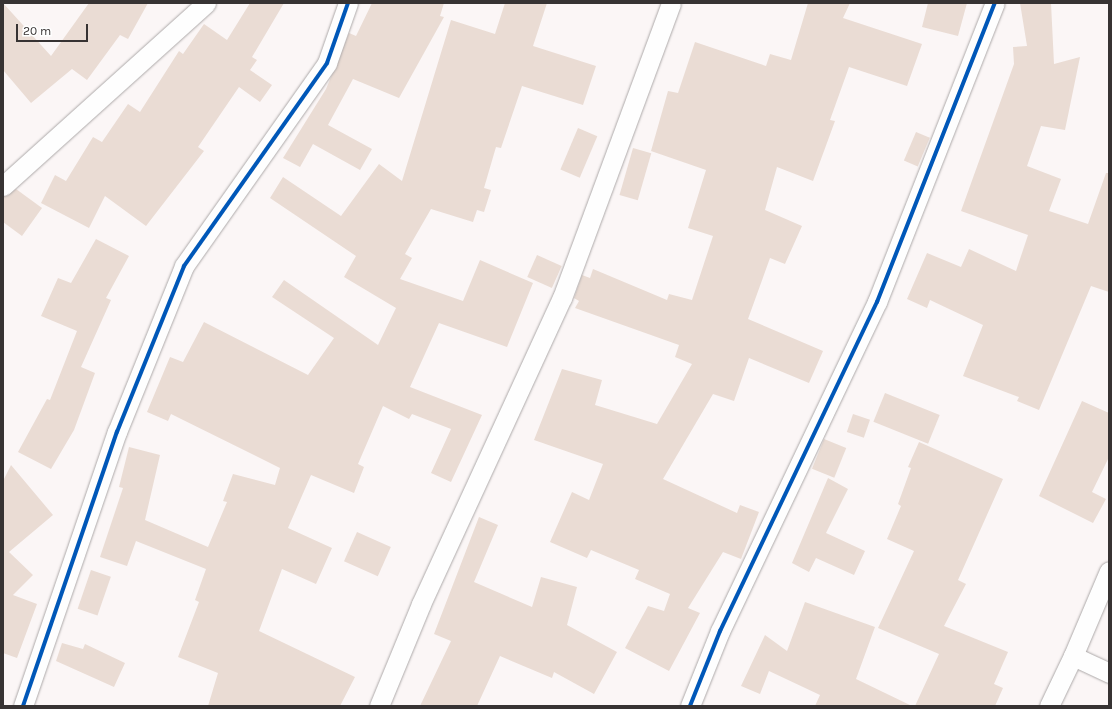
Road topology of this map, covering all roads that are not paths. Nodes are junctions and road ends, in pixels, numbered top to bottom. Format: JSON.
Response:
{"nodes":[{"id":1,"x":206,"y":3,"type":"edge"},
{"id":2,"x":348,"y":3,"type":"edge"},
{"id":3,"x":671,"y":3,"type":"edge"},
{"id":4,"x":996,"y":3,"type":"edge"},
{"id":5,"x":3,"y":186,"type":"edge"},
{"id":6,"x":1109,"y":571,"type":"edge"},
{"id":7,"x":1073,"y":656,"type":"junction"},
{"id":8,"x":1109,"y":673,"type":"edge"},
{"id":9,"x":23,"y":706,"type":"edge"},
{"id":10,"x":379,"y":706,"type":"edge"},
{"id":11,"x":690,"y":706,"type":"edge"},
{"id":12,"x":1049,"y":706,"type":"edge"}],
"edges":[{"from":1,"to":5,"type":"street"},
{"from":2,"to":9,"type":"street"},
{"from":3,"to":10,"type":"street"},
{"from":4,"to":11,"type":"street"},
{"from":6,"to":7,"type":"street"},
{"from":7,"to":8,"type":"street"},
{"from":7,"to":12,"type":"street"}]}
